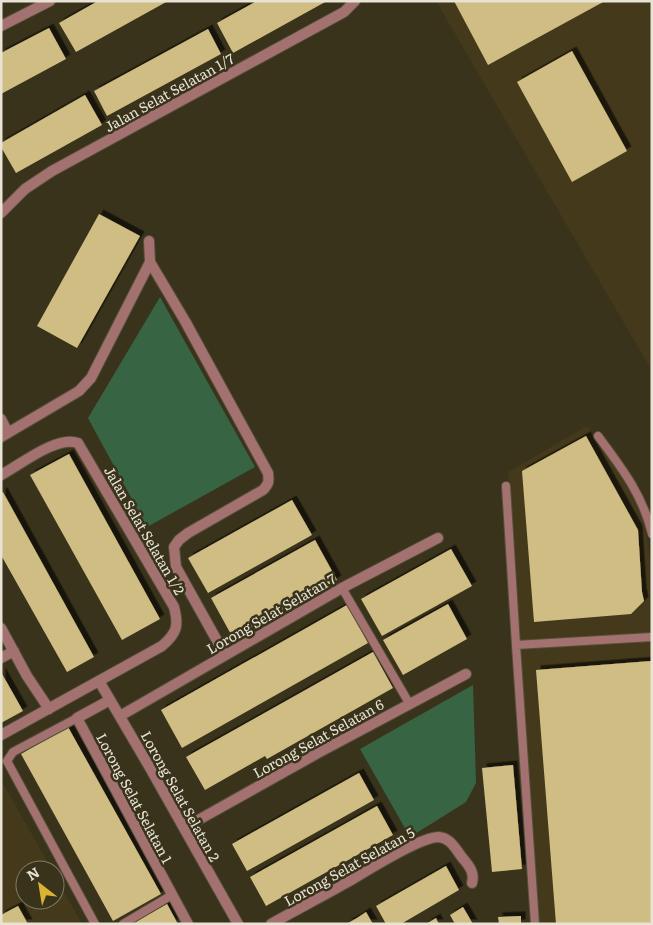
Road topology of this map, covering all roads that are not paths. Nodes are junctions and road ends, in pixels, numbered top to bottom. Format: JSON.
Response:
{"nodes":[{"id":1,"x":50,"y":1,"type":"edge"},
{"id":2,"x":355,"y":1,"type":"edge"},
{"id":3,"x":1,"y":26,"type":"edge"},
{"id":4,"x":1,"y":213,"type":"edge"},
{"id":5,"x":150,"y":241,"type":"dead end"},
{"id":6,"x":150,"y":262,"type":"junction"},
{"id":7,"x":1,"y":419,"type":"edge"},
{"id":8,"x":5,"y":435,"type":"edge"},
{"id":9,"x":598,"y":436,"type":"dead end"},
{"id":10,"x":1,"y":475,"type":"edge"},
{"id":11,"x":506,"y":486,"type":"dead end"},
{"id":12,"x":652,"y":534,"type":"edge"},
{"id":13,"x":438,"y":538,"type":"dead end"},
{"id":14,"x":342,"y":588,"type":"junction"},
{"id":15,"x":1,"y":628,"type":"edge"},
{"id":16,"x":652,"y":637,"type":"edge"},
{"id":17,"x":516,"y":645,"type":"junction"},
{"id":18,"x":14,"y":651,"type":"junction"},
{"id":19,"x":225,"y":655,"type":"junction"},
{"id":20,"x":1,"y":658,"type":"edge"},
{"id":21,"x":466,"y":674,"type":"dead end"},
{"id":22,"x":99,"y":681,"type":"junction"},
{"id":23,"x":110,"y":700,"type":"junction"},
{"id":24,"x":409,"y":703,"type":"junction"},
{"id":25,"x":49,"y":709,"type":"junction"},
{"id":26,"x":120,"y":716,"type":"junction"},
{"id":27,"x":77,"y":718,"type":"junction"},
{"id":28,"x":1,"y":735,"type":"edge"},
{"id":29,"x":184,"y":828,"type":"junction"},
{"id":30,"x":472,"y":883,"type":"dead end"},
{"id":31,"x":172,"y":895,"type":"junction"},
{"id":32,"x":95,"y":924,"type":"edge"},
{"id":33,"x":123,"y":924,"type":"edge"},
{"id":34,"x":188,"y":924,"type":"edge"},
{"id":35,"x":238,"y":924,"type":"edge"},
{"id":36,"x":271,"y":924,"type":"edge"},
{"id":37,"x":535,"y":924,"type":"edge"}],
"edges":[{"from":1,"to":3,"type":"street"},
{"from":2,"to":4,"type":"street","name":"Jalan Selat Selatan 1/7"},
{"from":5,"to":6,"type":"street"},
{"from":6,"to":8,"type":"street"},
{"from":6,"to":19,"type":"street"},
{"from":7,"to":8,"type":"street"},
{"from":9,"to":12,"type":"lane"},
{"from":10,"to":22,"type":"street","name":"Jalan Selat Selatan 1/2"},
{"from":11,"to":17,"type":"lane"},
{"from":13,"to":14,"type":"street","name":"Lorong Selat Selatan 7"},
{"from":14,"to":19,"type":"street","name":"Lorong Selat Selatan 7"},
{"from":14,"to":24,"type":"lane"},
{"from":15,"to":18,"type":"street"},
{"from":16,"to":17,"type":"lane"},
{"from":17,"to":37,"type":"lane"},
{"from":18,"to":20,"type":"street"},
{"from":18,"to":25,"type":"street"},
{"from":19,"to":26,"type":"street","name":"Lorong Selat Selatan 7"},
{"from":21,"to":24,"type":"street","name":"Lorong Selat Selatan 6"},
{"from":22,"to":23,"type":"street","name":"Lorong Selat Selatan 2"},
{"from":22,"to":25,"type":"street","name":"Jalan Selat Selatan 1/2"},
{"from":23,"to":26,"type":"street","name":"Lorong Selat Selatan 2"},
{"from":23,"to":27,"type":"street"},
{"from":24,"to":29,"type":"street","name":"Lorong Selat Selatan 6"},
{"from":25,"to":28,"type":"street","name":"Jalan Selat Selatan 1/2"},
{"from":26,"to":29,"type":"street","name":"Lorong Selat Selatan 2"},
{"from":27,"to":31,"type":"street","name":"Lorong Selat Selatan 1"},
{"from":27,"to":32,"type":"lane"},
{"from":29,"to":35,"type":"street","name":"Lorong Selat Selatan 2"},
{"from":30,"to":36,"type":"street","name":"Lorong Selat Selatan 5"},
{"from":31,"to":33,"type":"lane"},
{"from":31,"to":34,"type":"street","name":"Lorong Selat Selatan 1"}]}
